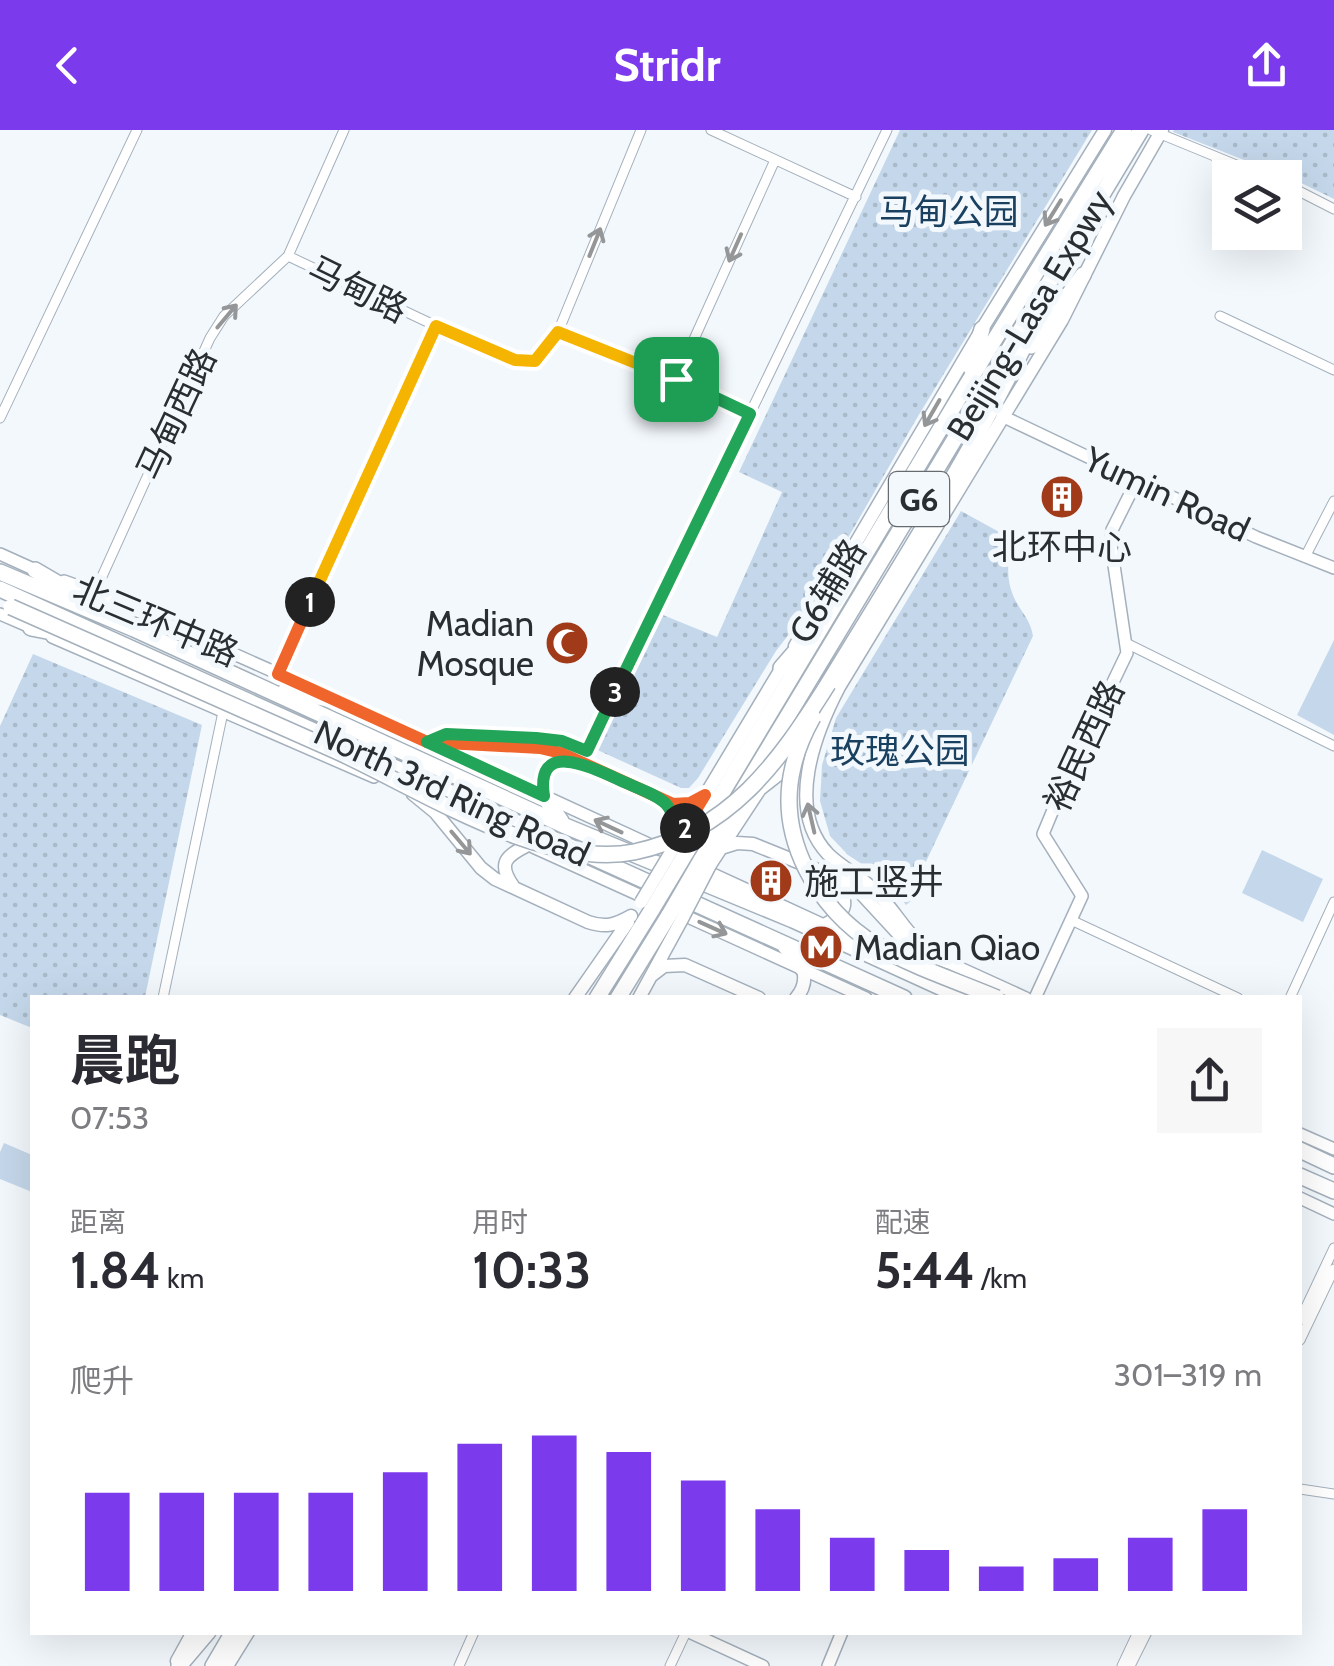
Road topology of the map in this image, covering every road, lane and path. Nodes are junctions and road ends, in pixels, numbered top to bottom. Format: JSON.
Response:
{"nodes":[{"id":1,"x":137,"y":130,"type":"edge"},
{"id":2,"x":344,"y":130,"type":"edge"},
{"id":3,"x":641,"y":130,"type":"edge"},
{"id":4,"x":711,"y":130,"type":"edge"},
{"id":5,"x":887,"y":130,"type":"edge"},
{"id":6,"x":1105,"y":130,"type":"edge"},
{"id":7,"x":1124,"y":130,"type":"edge"},
{"id":8,"x":1141,"y":130,"type":"edge"},
{"id":9,"x":1157,"y":132,"type":"edge"},
{"id":10,"x":775,"y":160,"type":"junction"},
{"id":11,"x":1225,"y":160,"type":"edge"},
{"id":12,"x":1302,"y":192,"type":"edge"},
{"id":13,"x":856,"y":196,"type":"junction"},
{"id":14,"x":1334,"y":208,"type":"edge"},
{"id":15,"x":1076,"y":237,"type":"junction"},
{"id":16,"x":288,"y":256,"type":"junction"},
{"id":17,"x":1084,"y":275,"type":"junction"},
{"id":18,"x":1220,"y":316,"type":"dead end"},
{"id":19,"x":436,"y":326,"type":"junction"},
{"id":20,"x":982,"y":329,"type":"junction"},
{"id":21,"x":558,"y":332,"type":"junction"},
{"id":22,"x":1334,"y":370,"type":"edge"},
{"id":23,"x":1008,"y":378,"type":"junction"},
{"id":24,"x":676,"y":379,"type":"junction"},
{"id":25,"x":966,"y":386,"type":"junction"},
{"id":26,"x":750,"y":414,"type":"junction"},
{"id":27,"x":1002,"y":416,"type":"junction"},
{"id":28,"x":0,"y":418,"type":"edge"},
{"id":29,"x":1136,"y":480,"type":"junction"},
{"id":30,"x":1334,"y":500,"type":"edge"},
{"id":31,"x":0,"y":554,"type":"edge"},
{"id":32,"x":1305,"y":557,"type":"junction"},
{"id":33,"x":1334,"y":568,"type":"edge"},
{"id":34,"x":35,"y":570,"type":"junction"},
{"id":35,"x":0,"y":572,"type":"edge"},
{"id":36,"x":0,"y":588,"type":"edge"},
{"id":37,"x":94,"y":592,"type":"junction"},
{"id":38,"x":838,"y":601,"type":"junction"},
{"id":39,"x":0,"y":602,"type":"edge"},
{"id":40,"x":65,"y":609,"type":"junction"},
{"id":41,"x":0,"y":614,"type":"edge"},
{"id":42,"x":32,"y":628,"type":"junction"},
{"id":43,"x":134,"y":629,"type":"junction"},
{"id":44,"x":1126,"y":643,"type":"junction"},
{"id":45,"x":138,"y":650,"type":"junction"},
{"id":46,"x":781,"y":668,"type":"junction"},
{"id":47,"x":278,"y":674,"type":"junction"},
{"id":48,"x":254,"y":683,"type":"junction"},
{"id":49,"x":834,"y":686,"type":"junction"},
{"id":50,"x":341,"y":702,"type":"junction"},
{"id":51,"x":262,"y":707,"type":"junction"},
{"id":52,"x":224,"y":712,"type":"junction"},
{"id":53,"x":774,"y":741,"type":"junction"},
{"id":54,"x":427,"y":742,"type":"junction"},
{"id":55,"x":1334,"y":746,"type":"edge"},
{"id":56,"x":811,"y":750,"type":"junction"},
{"id":57,"x":314,"y":751,"type":"junction"},
{"id":58,"x":592,"y":768,"type":"junction"},
{"id":59,"x":413,"y":794,"type":"junction"},
{"id":60,"x":705,"y":795,"type":"junction"},
{"id":61,"x":544,"y":796,"type":"junction"},
{"id":62,"x":662,"y":800,"type":"junction"},
{"id":63,"x":738,"y":822,"type":"junction"},
{"id":64,"x":563,"y":825,"type":"junction"},
{"id":65,"x":560,"y":843,"type":"junction"},
{"id":66,"x":753,"y":844,"type":"junction"},
{"id":67,"x":528,"y":845,"type":"junction"},
{"id":68,"x":698,"y":853,"type":"junction"},
{"id":69,"x":835,"y":877,"type":"junction"},
{"id":70,"x":513,"y":886,"type":"junction"},
{"id":71,"x":1334,"y":902,"type":"edge"},
{"id":72,"x":647,"y":905,"type":"junction"},
{"id":73,"x":632,"y":916,"type":"junction"},
{"id":74,"x":675,"y":918,"type":"junction"},
{"id":75,"x":793,"y":920,"type":"junction"},
{"id":76,"x":1071,"y":920,"type":"junction"},
{"id":77,"x":588,"y":922,"type":"junction"},
{"id":78,"x":824,"y":925,"type":"junction"},
{"id":79,"x":671,"y":938,"type":"junction"},
{"id":80,"x":782,"y":943,"type":"junction"},
{"id":81,"x":916,"y":954,"type":"junction"},
{"id":82,"x":947,"y":962,"type":"junction"},
{"id":83,"x":599,"y":963,"type":"junction"},
{"id":84,"x":685,"y":965,"type":"junction"},
{"id":85,"x":804,"y":968,"type":"junction"},
{"id":86,"x":651,"y":976,"type":"junction"},
{"id":87,"x":165,"y":995,"type":"edge"},
{"id":88,"x":577,"y":995,"type":"edge"},
{"id":89,"x":599,"y":995,"type":"edge"},
{"id":90,"x":620,"y":995,"type":"edge"},
{"id":91,"x":640,"y":995,"type":"edge"},
{"id":92,"x":752,"y":995,"type":"edge"},
{"id":93,"x":798,"y":995,"type":"edge"},
{"id":94,"x":860,"y":995,"type":"edge"},
{"id":95,"x":897,"y":995,"type":"edge"},
{"id":96,"x":957,"y":995,"type":"edge"},
{"id":97,"x":990,"y":995,"type":"edge"},
{"id":98,"x":1019,"y":995,"type":"edge"},
{"id":99,"x":1035,"y":995,"type":"edge"},
{"id":100,"x":1232,"y":995,"type":"edge"},
{"id":101,"x":1291,"y":995,"type":"edge"},
{"id":102,"x":1302,"y":1135,"type":"edge"},
{"id":103,"x":1334,"y":1149,"type":"edge"},
{"id":104,"x":1302,"y":1151,"type":"edge"},
{"id":105,"x":1334,"y":1166,"type":"edge"},
{"id":106,"x":1302,"y":1177,"type":"edge"},
{"id":107,"x":1334,"y":1192,"type":"edge"},
{"id":108,"x":1302,"y":1199,"type":"edge"},
{"id":109,"x":1334,"y":1214,"type":"edge"},
{"id":110,"x":1334,"y":1248,"type":"edge"},
{"id":111,"x":1334,"y":1269,"type":"edge"},
{"id":112,"x":1302,"y":1316,"type":"edge"},
{"id":113,"x":1302,"y":1336,"type":"edge"},
{"id":114,"x":1302,"y":1489,"type":"edge"},
{"id":115,"x":1334,"y":1494,"type":"edge"},
{"id":116,"x":192,"y":1635,"type":"edge"},
{"id":117,"x":207,"y":1635,"type":"edge"},
{"id":118,"x":208,"y":1635,"type":"edge"},
{"id":119,"x":233,"y":1635,"type":"edge"},
{"id":120,"x":245,"y":1635,"type":"edge"},
{"id":121,"x":473,"y":1635,"type":"edge"},
{"id":122,"x":686,"y":1635,"type":"edge"},
{"id":123,"x":694,"y":1635,"type":"edge"},
{"id":124,"x":841,"y":1635,"type":"edge"},
{"id":125,"x":1137,"y":1635,"type":"edge"},
{"id":126,"x":1145,"y":1635,"type":"edge"},
{"id":127,"x":176,"y":1666,"type":"edge"},
{"id":128,"x":193,"y":1666,"type":"edge"},
{"id":129,"x":219,"y":1666,"type":"edge"},
{"id":130,"x":459,"y":1666,"type":"edge"},
{"id":131,"x":670,"y":1666,"type":"edge"},
{"id":132,"x":763,"y":1666,"type":"edge"},
{"id":133,"x":828,"y":1666,"type":"edge"},
{"id":134,"x":1122,"y":1666,"type":"edge"},
{"id":135,"x":1130,"y":1666,"type":"edge"}],
"edges":[{"from":1,"to":28,"type":"street"},
{"from":2,"to":16,"type":"street"},
{"from":21,"to":3,"type":"street","one_way":true},
{"from":4,"to":10,"type":"street"},
{"from":5,"to":13,"type":"street"},
{"from":6,"to":20,"type":"main road","name":"G6辅路","one_way":true},
{"from":7,"to":25,"type":"highway","name":"Beijing-Lasa Expwy","number":"G6"},
{"from":8,"to":15,"type":"highway","name":"Beijing-Lasa Expwy","number":"G6"},
{"from":9,"to":11,"type":"street"},
{"from":9,"to":17,"type":"main road","name":"G6辅路"},
{"from":10,"to":13,"type":"street"},
{"from":10,"to":24,"type":"street","one_way":true},
{"from":12,"to":14,"type":"street"},
{"from":13,"to":26,"type":"street"},
{"from":15,"to":23,"type":"highway"},
{"from":15,"to":53,"type":"highway","name":"Beijing-Lasa Expwy","number":"G6"},
{"from":16,"to":19,"type":"street","name":"马甸路"},
{"from":37,"to":16,"type":"street","name":"马甸西路","one_way":true},
{"from":17,"to":23,"type":"highway"},
{"from":17,"to":27,"type":"main road","name":"G6辅路"},
{"from":18,"to":22,"type":"street"},
{"from":19,"to":21,"type":"street","name":"马甸路"},
{"from":19,"to":47,"type":"street"},
{"from":20,"to":25,"type":"highway"},
{"from":20,"to":46,"type":"main road","name":"G6辅路","one_way":true},
{"from":21,"to":24,"type":"street"},
{"from":23,"to":49,"type":"highway"},
{"from":24,"to":26,"type":"street"},
{"from":25,"to":38,"type":"highway","name":"Beijing-Lasa Expwy","number":"G6"},
{"from":26,"to":54,"type":"street"},
{"from":27,"to":29,"type":"street","name":"Yumin Road"},
{"from":27,"to":49,"type":"main road","name":"G6辅路"},
{"from":29,"to":32,"type":"street","name":"Yumin Road"},
{"from":29,"to":44,"type":"street","name":"裕民西路"},
{"from":30,"to":32,"type":"street"},
{"from":31,"to":34,"type":"street","name":"北三环中路"},
{"from":32,"to":33,"type":"street","name":"Yumin Road"},
{"from":34,"to":37,"type":"street","name":"北三环中路"},
{"from":34,"to":43,"type":"highway"},
{"from":35,"to":40,"type":"highway","name":"North 3rd Ring Road"},
{"from":36,"to":40,"type":"highway","name":"North 3rd Ring Road"},
{"from":37,"to":47,"type":"street","name":"北三环中路"},
{"from":38,"to":46,"type":"highway"},
{"from":38,"to":68,"type":"highway","name":"Beijing-Lasa Expwy","number":"G6"},
{"from":39,"to":49,"type":"highway","bridge":true},
{"from":40,"to":43,"type":"highway","name":"North 3rd Ring Road"},
{"from":40,"to":45,"type":"highway","name":"North 3rd Ring Road"},
{"from":41,"to":42,"type":"street","name":"北三环中路"},
{"from":42,"to":45,"type":"highway"},
{"from":42,"to":52,"type":"street","name":"北三环中路"},
{"from":43,"to":48,"type":"highway","name":"North 3rd Ring Road"},
{"from":44,"to":55,"type":"street"},
{"from":44,"to":76,"type":"street","name":"裕民西路"},
{"from":45,"to":51,"type":"highway","name":"North 3rd Ring Road"},
{"from":46,"to":60,"type":"main road","name":"G6辅路"},
{"from":47,"to":50,"type":"street","name":"北三环中路"},
{"from":48,"to":50,"type":"highway"},
{"from":48,"to":64,"type":"highway","name":"North 3rd Ring Road"},
{"from":49,"to":53,"type":"highway"},
{"from":49,"to":56,"type":"main road","name":"G6辅路"},
{"from":49,"to":97,"type":"highway","bridge":true},
{"from":50,"to":54,"type":"street","name":"北三环中路"},
{"from":51,"to":57,"type":"highway"},
{"from":51,"to":65,"type":"highway","name":"North 3rd Ring Road"},
{"from":52,"to":57,"type":"street","name":"北三环中路"},
{"from":52,"to":87,"type":"street"},
{"from":53,"to":68,"type":"highway","name":"Beijing-Lasa Expwy","number":"G6"},
{"from":54,"to":58,"type":"main road"},
{"from":54,"to":61,"type":"street","name":"北三环中路"},
{"from":56,"to":63,"type":"main road"},
{"from":82,"to":56,"type":"main road","one_way":true},
{"from":57,"to":59,"type":"street","name":"北三环中路"},
{"from":58,"to":61,"type":"main road"},
{"from":58,"to":62,"type":"main road"},
{"from":59,"to":67,"type":"street","name":"北三环中路"},
{"from":59,"to":70,"type":"main road","one_way":true},
{"from":60,"to":62,"type":"main road"},
{"from":60,"to":68,"type":"main road","name":"G6辅路"},
{"from":61,"to":64,"type":"highway"},
{"from":78,"to":61,"type":"street","name":"北三环中路","one_way":true},
{"from":62,"to":68,"type":"main road"},
{"from":63,"to":66,"type":"main road"},
{"from":63,"to":68,"type":"main road"},
{"from":64,"to":75,"type":"highway","name":"North 3rd Ring Road"},
{"from":65,"to":67,"type":"highway"},
{"from":65,"to":80,"type":"highway","name":"North 3rd Ring Road"},
{"from":66,"to":68,"type":"main road"},
{"from":66,"to":69,"type":"main road"},
{"from":67,"to":70,"type":"main road"},
{"from":67,"to":85,"type":"street","name":"北三环中路","one_way":true},
{"from":68,"to":72,"type":"highway","number":"G6","bridge":true},
{"from":68,"to":74,"type":"highway","number":"G6","bridge":true},
{"from":69,"to":78,"type":"main road"},
{"from":69,"to":81,"type":"main road"},
{"from":70,"to":77,"type":"main road"},
{"from":71,"to":101,"type":"street"},
{"from":72,"to":73,"type":"main road"},
{"from":72,"to":89,"type":"highway"},
{"from":73,"to":77,"type":"main road"},
{"from":73,"to":83,"type":"main road"},
{"from":74,"to":79,"type":"main road"},
{"from":74,"to":90,"type":"highway"},
{"from":75,"to":78,"type":"highway"},
{"from":75,"to":96,"type":"highway","name":"North 3rd Ring Road"},
{"from":76,"to":99,"type":"street","name":"裕民西路"},
{"from":76,"to":100,"type":"street"},
{"from":77,"to":83,"type":"main road"},
{"from":78,"to":81,"type":"street","name":"北三环中路"},
{"from":79,"to":84,"type":"main road"},
{"from":79,"to":86,"type":"main road"},
{"from":80,"to":85,"type":"highway"},
{"from":80,"to":95,"type":"highway","name":"North 3rd Ring Road"},
{"from":81,"to":82,"type":"street","name":"北三环中路"},
{"from":82,"to":98,"type":"street","name":"北三环中路"},
{"from":83,"to":88,"type":"main road"},
{"from":84,"to":86,"type":"main road"},
{"from":84,"to":92,"type":"main road"},
{"from":85,"to":93,"type":"main road"},
{"from":85,"to":94,"type":"street","name":"北三环中路"},
{"from":86,"to":91,"type":"main road"},
{"from":102,"to":103,"type":"street"},
{"from":104,"to":105,"type":"highway"},
{"from":106,"to":107,"type":"highway"},
{"from":108,"to":109,"type":"street"},
{"from":110,"to":112,"type":"street"},
{"from":111,"to":113,"type":"street"},
{"from":114,"to":115,"type":"street"},
{"from":116,"to":127,"type":"main road"},
{"from":117,"to":127,"type":"highway"},
{"from":118,"to":128,"type":"highway"},
{"from":119,"to":129,"type":"highway"},
{"from":120,"to":129,"type":"main road"},
{"from":121,"to":130,"type":"street"},
{"from":122,"to":131,"type":"street"},
{"from":123,"to":132,"type":"street"},
{"from":124,"to":133,"type":"street"},
{"from":125,"to":134,"type":"street"},
{"from":126,"to":135,"type":"street"}]}
